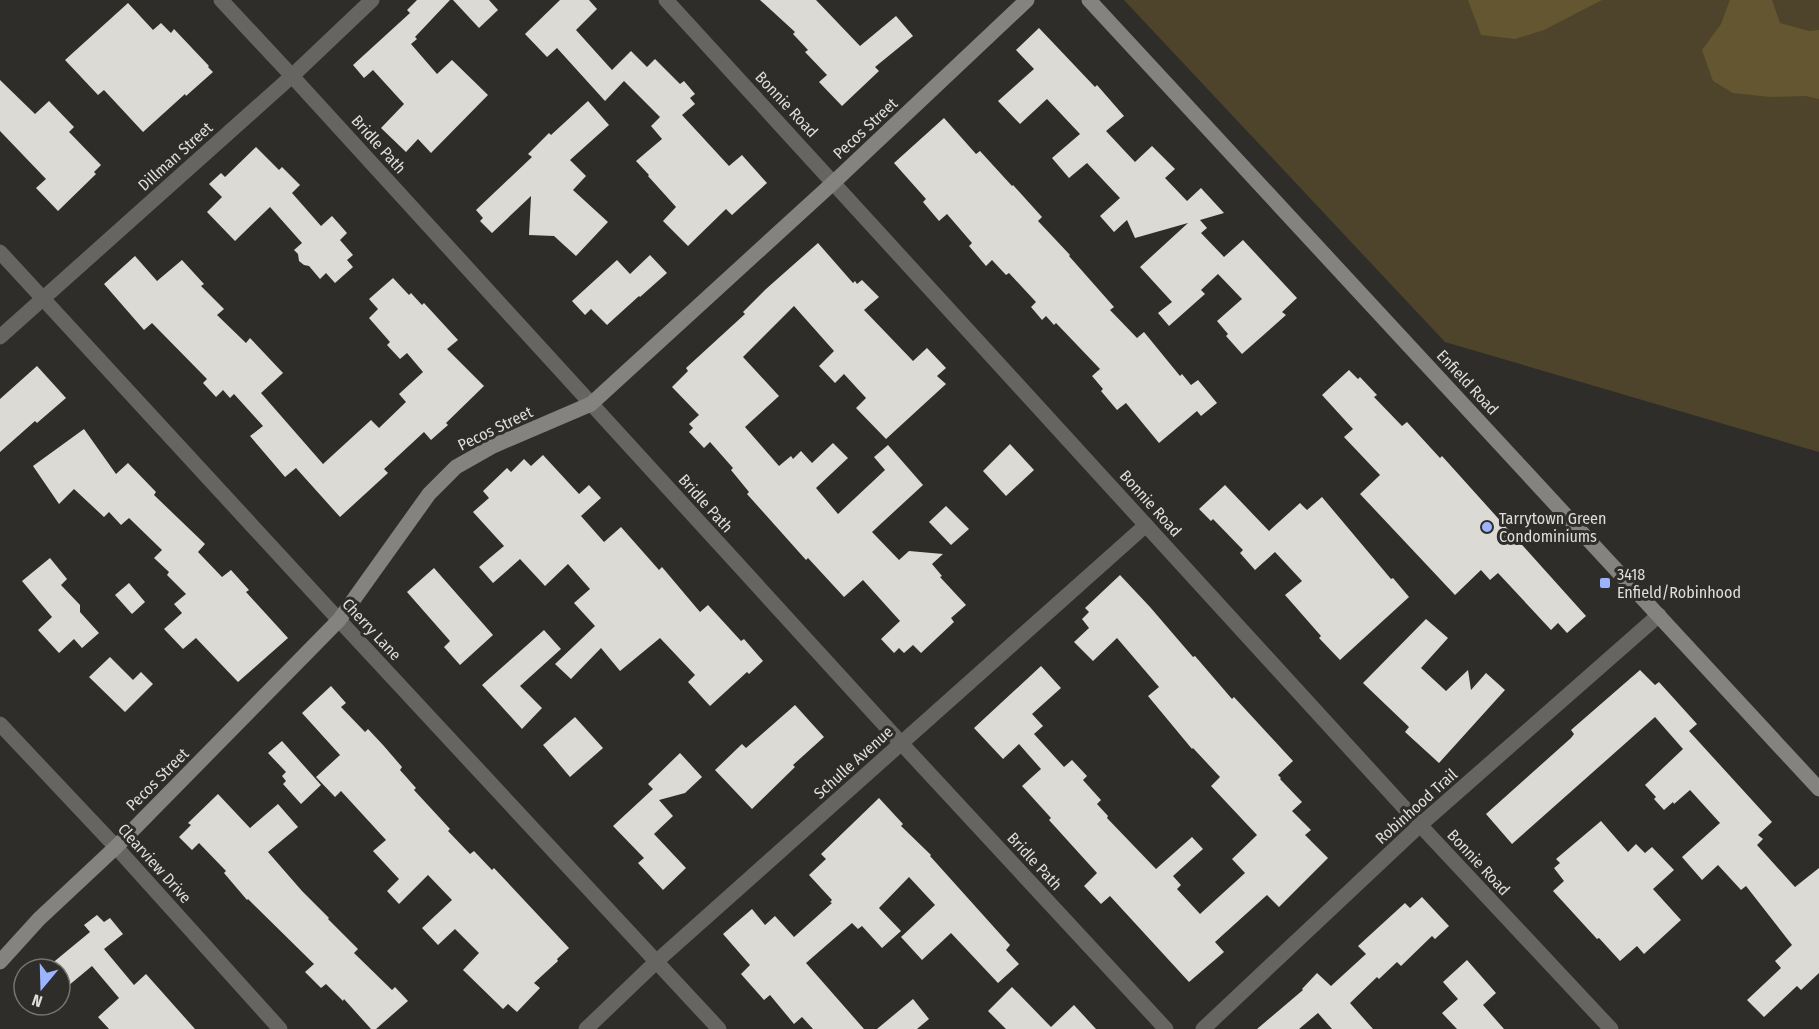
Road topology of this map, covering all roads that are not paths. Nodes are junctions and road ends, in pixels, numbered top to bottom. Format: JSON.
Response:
{"nodes":[{"id":1,"x":221,"y":0,"type":"edge"},
{"id":2,"x":372,"y":0,"type":"edge"},
{"id":3,"x":666,"y":0,"type":"edge"},
{"id":4,"x":1027,"y":0,"type":"edge"},
{"id":5,"x":1089,"y":0,"type":"edge"},
{"id":6,"x":292,"y":76,"type":"junction"},
{"id":7,"x":834,"y":182,"type":"junction"},
{"id":8,"x":0,"y":252,"type":"edge"},
{"id":9,"x":43,"y":298,"type":"junction"},
{"id":10,"x":0,"y":337,"type":"edge"},
{"id":11,"x":591,"y":404,"type":"junction"},
{"id":12,"x":1146,"y":525,"type":"junction"},
{"id":13,"x":1659,"y":615,"type":"junction"},
{"id":14,"x":339,"y":620,"type":"junction"},
{"id":15,"x":0,"y":724,"type":"edge"},
{"id":16,"x":901,"y":743,"type":"junction"},
{"id":17,"x":1819,"y":789,"type":"edge"},
{"id":18,"x":1420,"y":825,"type":"junction"},
{"id":19,"x":116,"y":847,"type":"junction"},
{"id":20,"x":0,"y":962,"type":"edge"},
{"id":21,"x":657,"y":962,"type":"junction"},
{"id":22,"x":280,"y":1029,"type":"edge"},
{"id":23,"x":586,"y":1029,"type":"edge"},
{"id":24,"x":719,"y":1029,"type":"edge"},
{"id":25,"x":1166,"y":1029,"type":"edge"},
{"id":26,"x":1203,"y":1029,"type":"edge"},
{"id":27,"x":1611,"y":1029,"type":"edge"}],
"edges":[{"from":1,"to":6,"type":"street","name":"Bridle Path"},
{"from":2,"to":6,"type":"street","name":"Dillman Street"},
{"from":3,"to":7,"type":"street","name":"Bonnie Road"},
{"from":4,"to":7,"type":"street","name":"Pecos Street"},
{"from":5,"to":13,"type":"street","name":"Enfield Road"},
{"from":6,"to":9,"type":"street","name":"Dillman Street"},
{"from":6,"to":11,"type":"street","name":"Bridle Path"},
{"from":7,"to":11,"type":"street","name":"Pecos Street"},
{"from":7,"to":12,"type":"street","name":"Bonnie Road"},
{"from":8,"to":9,"type":"street","name":"Cherry Lane"},
{"from":9,"to":10,"type":"street","name":"Dillman Street"},
{"from":9,"to":14,"type":"street","name":"Cherry Lane"},
{"from":11,"to":14,"type":"street","name":"Pecos Street"},
{"from":11,"to":16,"type":"street","name":"Bridle Path"},
{"from":12,"to":16,"type":"street","name":"Schulle Avenue"},
{"from":12,"to":18,"type":"street","name":"Bonnie Road"},
{"from":13,"to":17,"type":"street","name":"Enfield Road"},
{"from":13,"to":18,"type":"street","name":"Robinhood Trail"},
{"from":14,"to":19,"type":"street","name":"Pecos Street"},
{"from":14,"to":21,"type":"street","name":"Cherry Lane"},
{"from":15,"to":19,"type":"street","name":"Clearview Drive"},
{"from":16,"to":21,"type":"street","name":"Schulle Avenue"},
{"from":16,"to":25,"type":"street","name":"Bridle Path"},
{"from":18,"to":26,"type":"street","name":"Robinhood Trail"},
{"from":18,"to":27,"type":"street","name":"Bonnie Road"},
{"from":19,"to":20,"type":"street","name":"Pecos Street"},
{"from":19,"to":22,"type":"street","name":"Clearview Drive"},
{"from":21,"to":23,"type":"street","name":"Schulle Avenue"},
{"from":21,"to":24,"type":"street","name":"Cherry Lane"}]}
